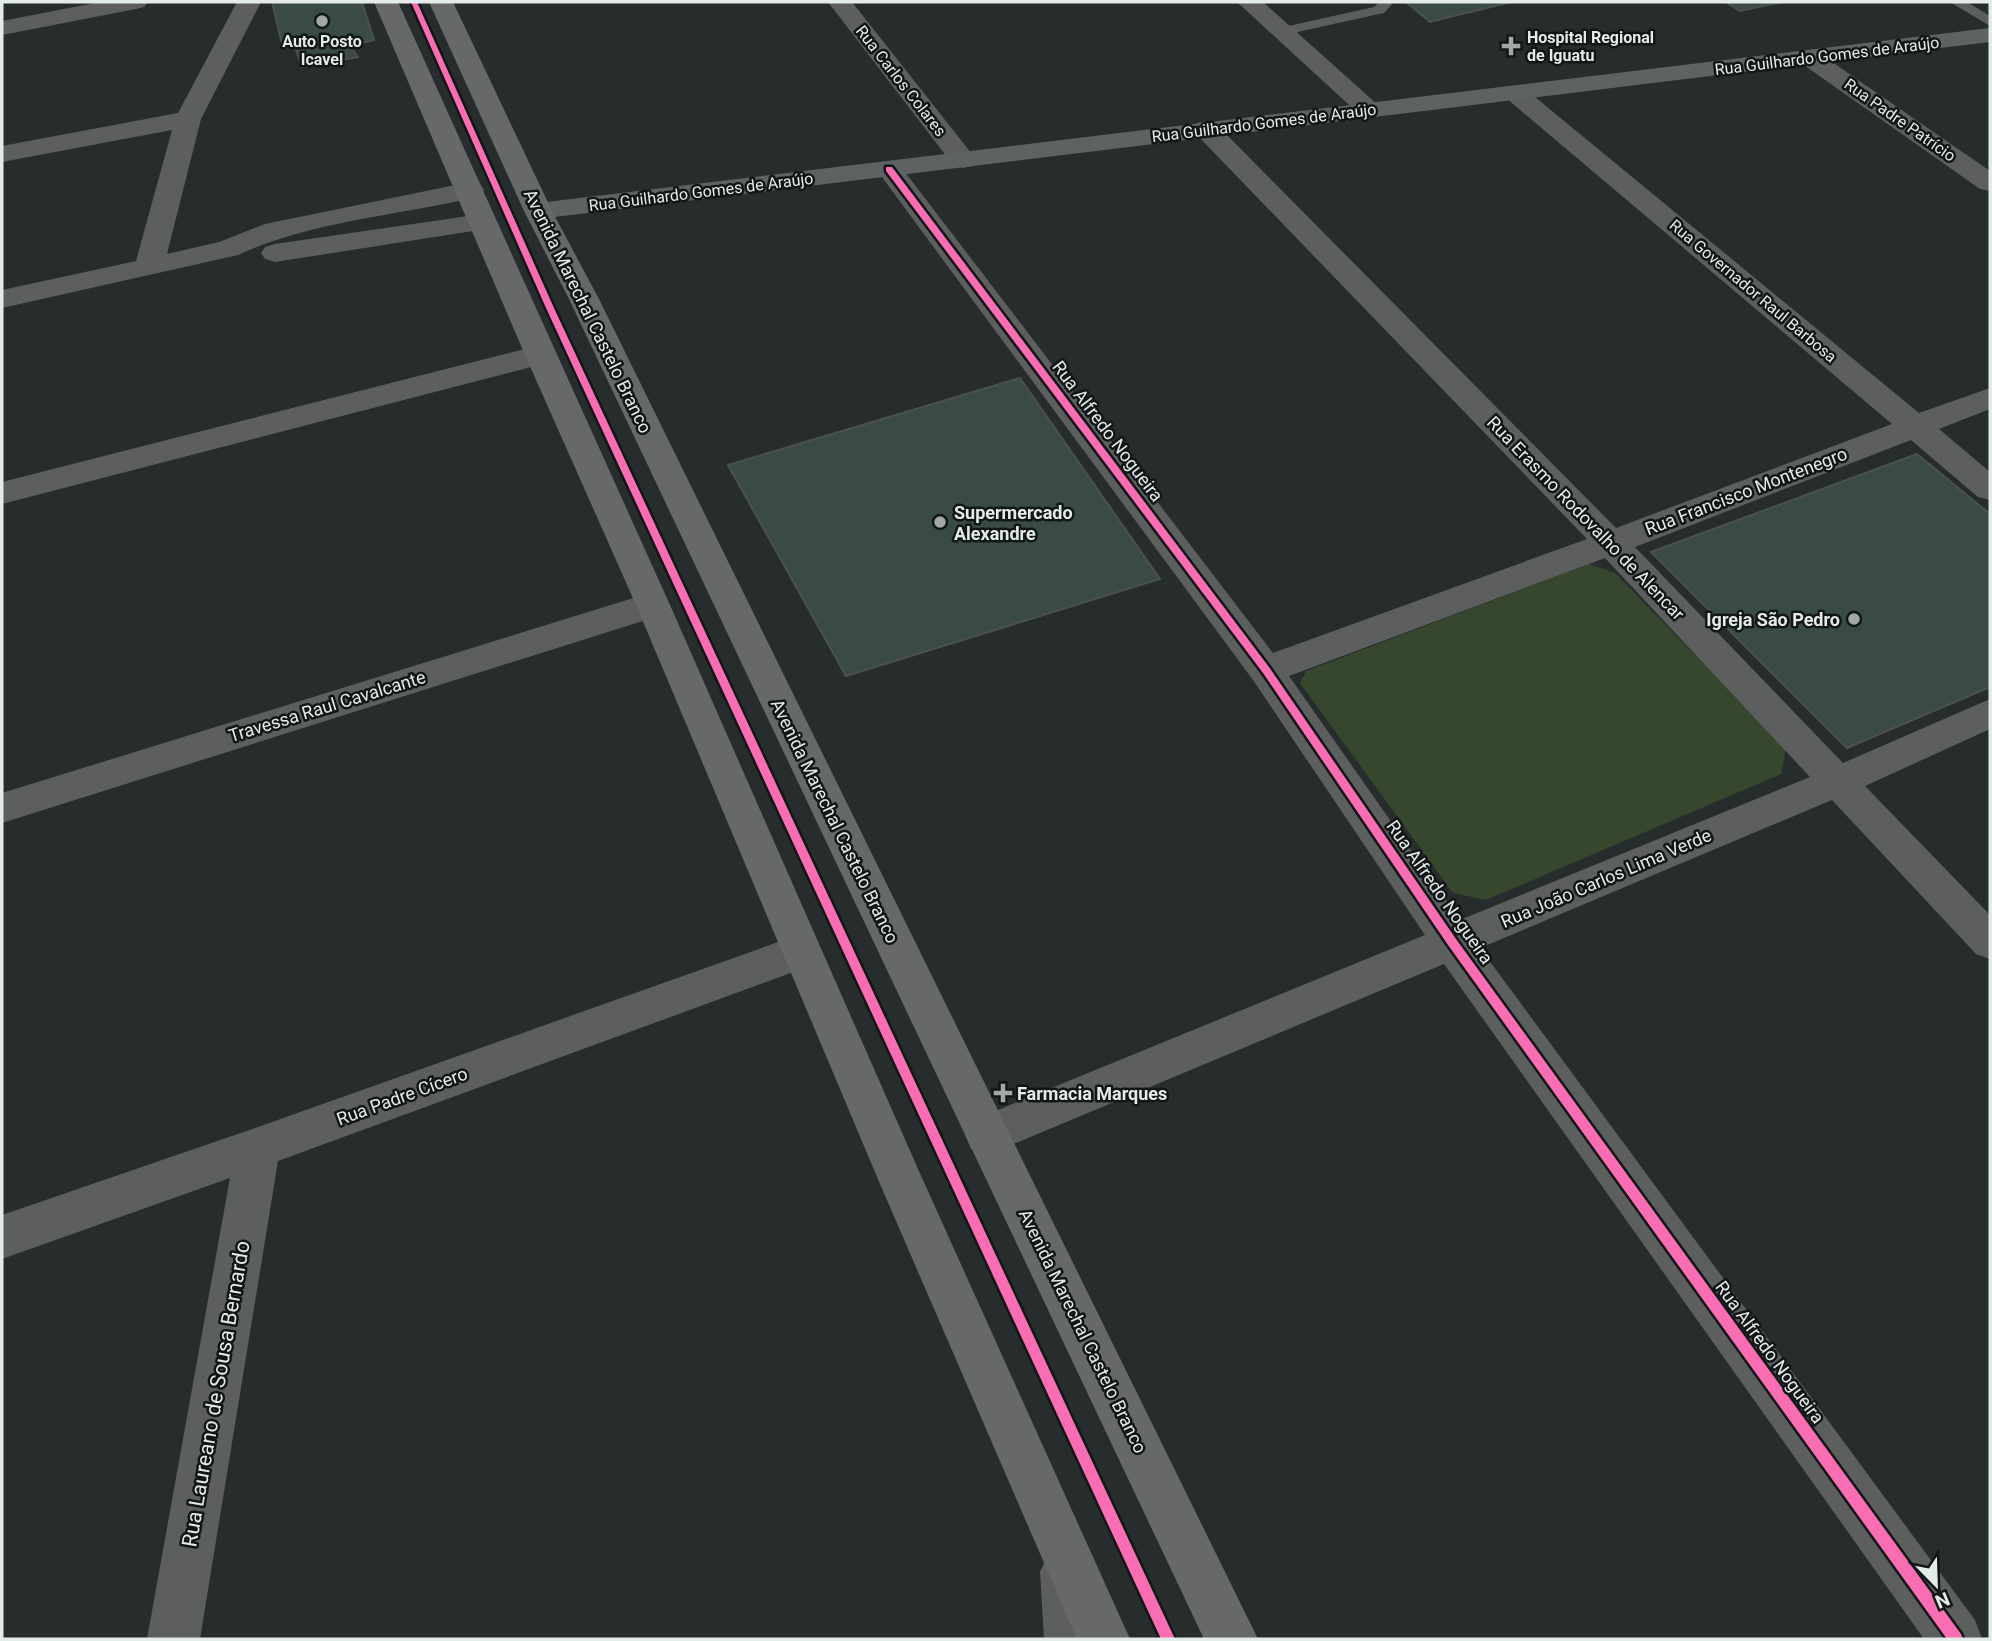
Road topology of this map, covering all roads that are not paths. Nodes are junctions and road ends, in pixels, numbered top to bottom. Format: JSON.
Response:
{"nodes":[{"id":1,"x":136,"y":2,"type":"edge"},
{"id":2,"x":249,"y":2,"type":"edge"},
{"id":3,"x":840,"y":2,"type":"edge"},
{"id":4,"x":1249,"y":2,"type":"edge"},
{"id":5,"x":1387,"y":2,"type":"edge"},
{"id":6,"x":1957,"y":2,"type":"edge"},
{"id":7,"x":445,"y":9,"type":"edge"},
{"id":8,"x":392,"y":15,"type":"edge"},
{"id":9,"x":1990,"y":22,"type":"edge"},
{"id":10,"x":2,"y":28,"type":"edge"},
{"id":11,"x":1284,"y":31,"type":"junction"},
{"id":12,"x":1990,"y":35,"type":"edge"},
{"id":13,"x":1810,"y":58,"type":"junction"},
{"id":14,"x":1515,"y":93,"type":"junction"},
{"id":15,"x":1369,"y":110,"type":"junction"},
{"id":16,"x":188,"y":119,"type":"junction"},
{"id":17,"x":1206,"y":128,"type":"junction"},
{"id":18,"x":2,"y":154,"type":"edge"},
{"id":19,"x":963,"y":160,"type":"junction"},
{"id":20,"x":889,"y":169,"type":"junction"},
{"id":21,"x":1990,"y":183,"type":"edge"},
{"id":22,"x":476,"y":206,"type":"junction"},
{"id":23,"x":538,"y":211,"type":"junction"},
{"id":24,"x":149,"y":267,"type":"junction"},
{"id":25,"x":2,"y":299,"type":"edge"},
{"id":26,"x":540,"y":355,"type":"junction"},
{"id":27,"x":1990,"y":398,"type":"edge"},
{"id":28,"x":1915,"y":425,"type":"junction"},
{"id":29,"x":1990,"y":489,"type":"edge"},
{"id":30,"x":2,"y":493,"type":"edge"},
{"id":31,"x":1611,"y":543,"type":"junction"},
{"id":32,"x":653,"y":605,"type":"junction"},
{"id":33,"x":1266,"y":670,"type":"junction"},
{"id":34,"x":1990,"y":713,"type":"edge"},
{"id":35,"x":1839,"y":781,"type":"junction"},
{"id":36,"x":2,"y":808,"type":"edge"},
{"id":37,"x":1452,"y":942,"type":"junction"},
{"id":38,"x":1990,"y":942,"type":"edge"},
{"id":39,"x":801,"y":952,"type":"junction"},
{"id":40,"x":987,"y":1135,"type":"junction"},
{"id":41,"x":258,"y":1148,"type":"junction"},
{"id":42,"x":2,"y":1237,"type":"edge"},
{"id":43,"x":1064,"y":1549,"type":"junction"},
{"id":44,"x":173,"y":1639,"type":"edge"},
{"id":45,"x":1071,"y":1639,"type":"edge"},
{"id":46,"x":1104,"y":1639,"type":"edge"},
{"id":47,"x":1232,"y":1639,"type":"edge"},
{"id":48,"x":1956,"y":1639,"type":"edge"}],
"edges":[{"from":1,"to":10,"type":"street"},
{"from":2,"to":16,"type":"street"},
{"from":3,"to":19,"type":"street","name":"Rua Carlos Colares"},
{"from":4,"to":11,"type":"street"},
{"from":5,"to":11,"type":"lane"},
{"from":6,"to":9,"type":"lane"},
{"from":7,"to":8,"type":"main road"},
{"from":7,"to":23,"type":"main road","name":"Avenida Marechal Castelo Branco"},
{"from":8,"to":22,"type":"main road"},
{"from":11,"to":15,"type":"street"},
{"from":12,"to":13,"type":"street","name":"Rua Guilhardo Gomes de Araújo"},
{"from":13,"to":14,"type":"street","name":"Rua Guilhardo Gomes de Araújo"},
{"from":13,"to":21,"type":"street","name":"Rua Padre Patrício"},
{"from":14,"to":15,"type":"street","name":"Rua Guilhardo Gomes de Araújo"},
{"from":14,"to":28,"type":"street","name":"Rua Governador Raul Barbosa"},
{"from":15,"to":17,"type":"street","name":"Rua Guilhardo Gomes de Araújo"},
{"from":16,"to":18,"type":"street"},
{"from":16,"to":24,"type":"street"},
{"from":17,"to":19,"type":"street","name":"Rua Guilhardo Gomes de Araújo"},
{"from":17,"to":31,"type":"street","name":"Rua Erasmo Rodovalho de Alencar"},
{"from":19,"to":20,"type":"street","name":"Rua Guilhardo Gomes de Araújo"},
{"from":20,"to":23,"type":"street","name":"Rua Guilhardo Gomes de Araújo"},
{"from":20,"to":33,"type":"street","name":"Rua Alfredo Nogueira"},
{"from":22,"to":24,"type":"street"},
{"from":22,"to":26,"type":"main road"},
{"from":23,"to":40,"type":"main road","name":"Avenida Marechal Castelo Branco"},
{"from":24,"to":25,"type":"street"},
{"from":26,"to":30,"type":"street"},
{"from":26,"to":32,"type":"main road"},
{"from":27,"to":28,"type":"street","name":"Rua Francisco Montenegro"},
{"from":28,"to":29,"type":"street","name":"Rua Governador Raul Barbosa"},
{"from":28,"to":31,"type":"street","name":"Rua Francisco Montenegro"},
{"from":31,"to":33,"type":"street","name":"Rua Francisco Montenegro"},
{"from":31,"to":35,"type":"street","name":"Rua Erasmo Rodovalho de Alencar"},
{"from":32,"to":36,"type":"street","name":"Travessa Raul Cavalcante"},
{"from":32,"to":39,"type":"main road"},
{"from":33,"to":37,"type":"street","name":"Rua Alfredo Nogueira"},
{"from":34,"to":35,"type":"street","name":"Rua João Carlos Lima Verde"},
{"from":35,"to":37,"type":"street","name":"Rua João Carlos Lima Verde"},
{"from":35,"to":38,"type":"street","name":"Rua Erasmo Rodovalho de Alencar"},
{"from":37,"to":40,"type":"street","name":"Rua João Carlos Lima Verde"},
{"from":37,"to":48,"type":"street","name":"Rua Alfredo Nogueira"},
{"from":39,"to":41,"type":"street","name":"Rua Padre Cícero"},
{"from":39,"to":43,"type":"main road"},
{"from":40,"to":47,"type":"main road","name":"Avenida Marechal Castelo Branco"},
{"from":41,"to":42,"type":"street","name":"Rua Padre Cícero"},
{"from":41,"to":44,"type":"street","name":"Rua Laureano de Sousa Bernardo"},
{"from":43,"to":45,"type":"street"},
{"from":43,"to":46,"type":"main road"}]}
